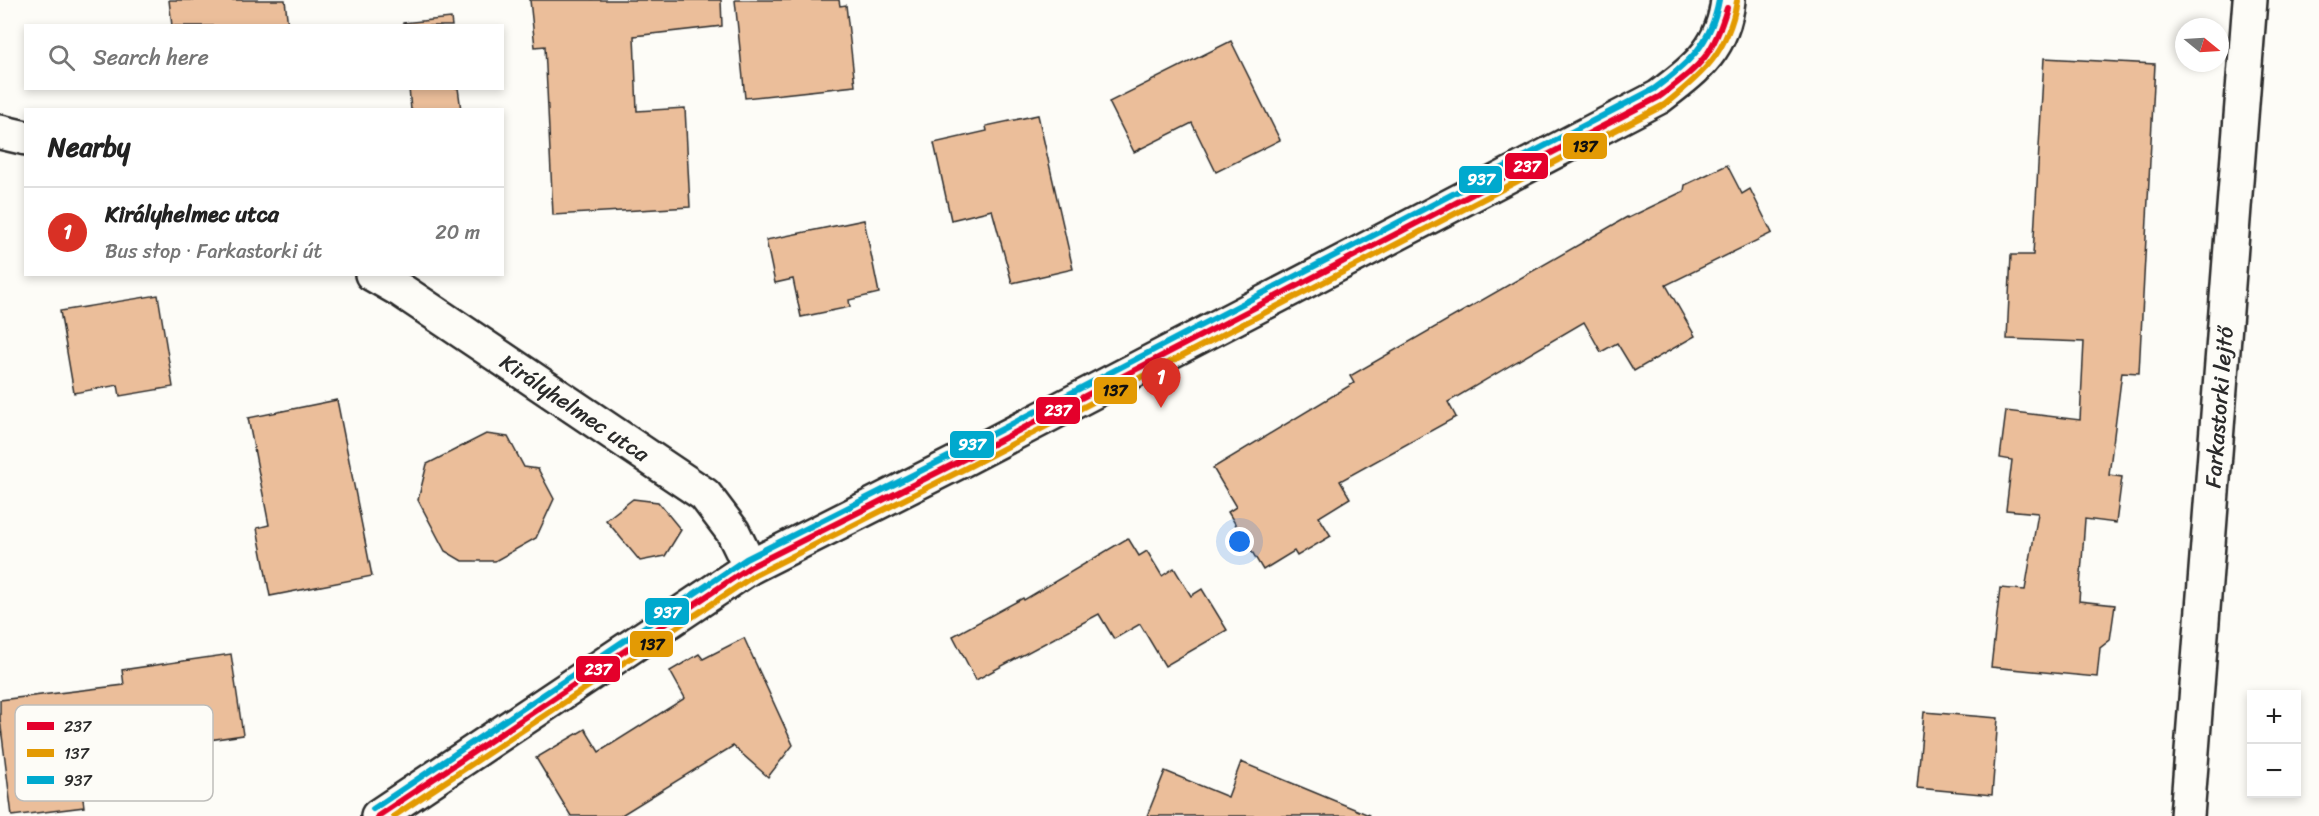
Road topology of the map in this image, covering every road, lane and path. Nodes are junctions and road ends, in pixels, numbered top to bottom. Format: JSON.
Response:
{"nodes":[{"id":1,"x":2250,"y":0,"type":"edge"},
{"id":2,"x":1734,"y":3,"type":"edge"},
{"id":3,"x":0,"y":132,"type":"edge"},
{"id":4,"x":24,"y":138,"type":"edge"},
{"id":5,"x":376,"y":276,"type":"edge"},
{"id":6,"x":750,"y":567,"type":"junction"},
{"id":7,"x":378,"y":816,"type":"edge"},
{"id":8,"x":2187,"y":816,"type":"edge"}],
"edges":[{"from":1,"to":8,"type":"street","name":"Farkastorki lejtő"},
{"from":2,"to":6,"type":"street"},
{"from":3,"to":4,"type":"street"},
{"from":5,"to":6,"type":"street","name":"Királyhelmec utca"},
{"from":6,"to":7,"type":"street"}]}
